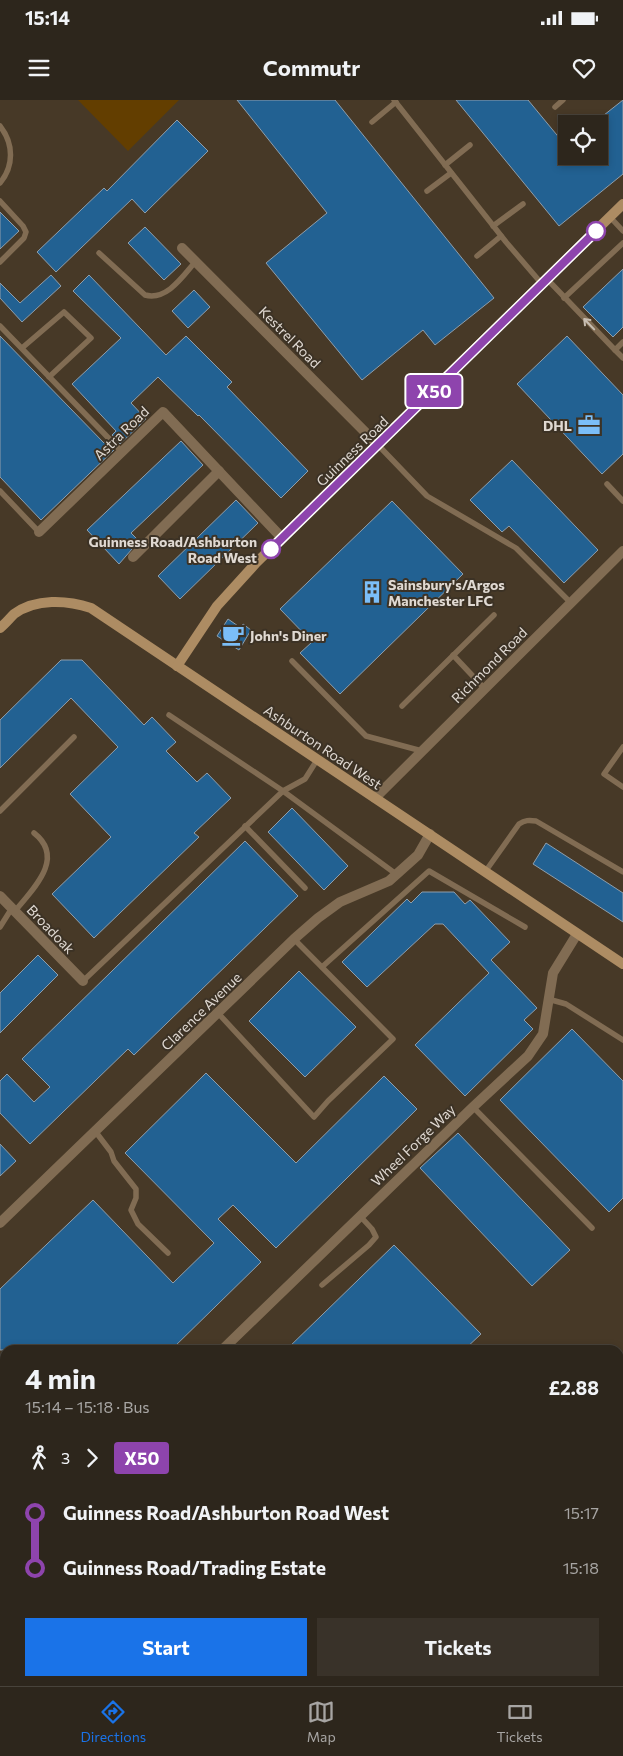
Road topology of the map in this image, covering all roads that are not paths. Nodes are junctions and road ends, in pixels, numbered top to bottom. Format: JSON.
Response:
{"nodes":[{"id":1,"x":563,"y":100,"type":"edge"},
{"id":2,"x":395,"y":101,"type":"edge"},
{"id":3,"x":555,"y":107,"type":"dead end"},
{"id":4,"x":372,"y":122,"type":"dead end"},
{"id":5,"x":0,"y":126,"type":"edge"},
{"id":6,"x":470,"y":145,"type":"dead end"},
{"id":7,"x":445,"y":165,"type":"junction"},
{"id":8,"x":451,"y":173,"type":"junction"},
{"id":9,"x":0,"y":183,"type":"edge"},
{"id":10,"x":427,"y":192,"type":"dead end"},
{"id":11,"x":0,"y":201,"type":"edge"},
{"id":12,"x":523,"y":204,"type":"dead end"},
{"id":13,"x":623,"y":204,"type":"edge"},
{"id":14,"x":610,"y":217,"type":"junction"},
{"id":15,"x":493,"y":226,"type":"junction"},
{"id":16,"x":623,"y":231,"type":"edge"},
{"id":17,"x":501,"y":236,"type":"junction"},
{"id":18,"x":623,"y":242,"type":"edge"},
{"id":19,"x":182,"y":248,"type":"dead end"},
{"id":20,"x":98,"y":253,"type":"dead end"},
{"id":21,"x":477,"y":256,"type":"dead end"},
{"id":22,"x":196,"y":261,"type":"junction"},
{"id":23,"x":0,"y":262,"type":"edge"},
{"id":24,"x":545,"y":282,"type":"junction"},
{"id":25,"x":564,"y":298,"type":"junction"},
{"id":26,"x":0,"y":326,"type":"edge"},
{"id":27,"x":623,"y":342,"type":"edge"},
{"id":28,"x":22,"y":348,"type":"junction"},
{"id":29,"x":615,"y":350,"type":"junction"},
{"id":30,"x":623,"y":358,"type":"edge"},
{"id":31,"x":49,"y":377,"type":"junction"},
{"id":32,"x":378,"y":445,"type":"junction"},
{"id":33,"x":122,"y":452,"type":"junction"},
{"id":34,"x":219,"y":471,"type":"junction"},
{"id":35,"x":607,"y":484,"type":"dead end"},
{"id":36,"x":0,"y":491,"type":"edge"},
{"id":37,"x":623,"y":501,"type":"edge"},
{"id":38,"x":39,"y":532,"type":"joint"},
{"id":39,"x":282,"y":538,"type":"junction"},
{"id":40,"x":623,"y":551,"type":"edge"},
{"id":41,"x":133,"y":556,"type":"dead end"},
{"id":42,"x":571,"y":603,"type":"junction"},
{"id":43,"x":494,"y":615,"type":"dead end"},
{"id":44,"x":0,"y":628,"type":"edge"},
{"id":45,"x":453,"y":656,"type":"junction"},
{"id":46,"x":292,"y":661,"type":"dead end"},
{"id":47,"x":177,"y":666,"type":"junction"},
{"id":48,"x":485,"y":688,"type":"junction"},
{"id":49,"x":402,"y":706,"type":"dead end"},
{"id":50,"x":169,"y":715,"type":"dead end"},
{"id":51,"x":74,"y":737,"type":"dead end"},
{"id":52,"x":623,"y":747,"type":"edge"},
{"id":53,"x":422,"y":751,"type":"junction"},
{"id":54,"x":317,"y":760,"type":"junction"},
{"id":55,"x":623,"y":786,"type":"edge"},
{"id":56,"x":283,"y":791,"type":"junction"},
{"id":57,"x":375,"y":798,"type":"junction"},
{"id":58,"x":0,"y":811,"type":"edge"},
{"id":59,"x":245,"y":826,"type":"junction"},
{"id":60,"x":34,"y":833,"type":"dead end"},
{"id":61,"x":430,"y":834,"type":"junction"},
{"id":62,"x":485,"y":872,"type":"junction"},
{"id":63,"x":623,"y":872,"type":"edge"},
{"id":64,"x":396,"y":874,"type":"junction"},
{"id":65,"x":304,"y":888,"type":"dead end"},
{"id":66,"x":0,"y":896,"type":"edge"},
{"id":67,"x":14,"y":910,"type":"junction"},
{"id":68,"x":0,"y":927,"type":"edge"},
{"id":69,"x":525,"y":927,"type":"dead end"},
{"id":70,"x":577,"y":934,"type":"junction"},
{"id":71,"x":294,"y":939,"type":"junction"},
{"id":72,"x":623,"y":964,"type":"edge"},
{"id":73,"x":322,"y":966,"type":"junction"},
{"id":74,"x":83,"y":980,"type":"joint"},
{"id":75,"x":548,"y":999,"type":"junction"},
{"id":76,"x":218,"y":1013,"type":"junction"},
{"id":77,"x":623,"y":1040,"type":"edge"},
{"id":78,"x":473,"y":1107,"type":"junction"},
{"id":79,"x":95,"y":1132,"type":"junction"},
{"id":80,"x":360,"y":1216,"type":"junction"},
{"id":81,"x":0,"y":1223,"type":"edge"},
{"id":82,"x":592,"y":1228,"type":"dead end"},
{"id":83,"x":168,"y":1253,"type":"dead end"},
{"id":84,"x":322,"y":1285,"type":"dead end"},
{"id":85,"x":227,"y":1345,"type":"edge"}],
"edges":[{"from":1,"to":3,"type":"lane"},
{"from":2,"to":4,"type":"lane"},
{"from":2,"to":7,"type":"lane"},
{"from":5,"to":9,"type":"lane"},
{"from":6,"to":7,"type":"lane"},
{"from":7,"to":8,"type":"lane"},
{"from":8,"to":10,"type":"lane"},
{"from":8,"to":15,"type":"lane"},
{"from":11,"to":23,"type":"lane"},
{"from":12,"to":15,"type":"lane"},
{"from":13,"to":14,"type":"main road","name":"Guinness Road"},
{"from":14,"to":16,"type":"lane"},
{"from":14,"to":24,"type":"main road","name":"Guinness Road"},
{"from":15,"to":17,"type":"lane"},
{"from":17,"to":21,"type":"lane"},
{"from":17,"to":24,"type":"lane"},
{"from":18,"to":25,"type":"lane"},
{"from":19,"to":22,"type":"street","name":"Kestrel Road"},
{"from":20,"to":22,"type":"lane"},
{"from":22,"to":32,"type":"street","name":"Kestrel Road"},
{"from":24,"to":25,"type":"lane"},
{"from":24,"to":32,"type":"main road","name":"Guinness Road"},
{"from":29,"to":25,"type":"lane","one_way":true},
{"from":26,"to":28,"type":"lane"},
{"from":27,"to":29,"type":"lane"},
{"from":28,"to":31,"type":"lane"},
{"from":28,"to":31,"type":"lane"},
{"from":29,"to":30,"type":"lane"},
{"from":31,"to":33,"type":"lane"},
{"from":32,"to":39,"type":"main road","name":"Guinness Road"},
{"from":32,"to":42,"type":"lane"},
{"from":33,"to":34,"type":"street","name":"Astra Road"},
{"from":33,"to":38,"type":"street","name":"Astra Road"},
{"from":34,"to":39,"type":"street","name":"Astra Road"},
{"from":34,"to":41,"type":"street"},
{"from":35,"to":37,"type":"lane"},
{"from":36,"to":38,"type":"lane"},
{"from":39,"to":47,"type":"main road","name":"Guinness Road"},
{"from":40,"to":42,"type":"street","name":"Richmond Road"},
{"from":42,"to":48,"type":"street","name":"Richmond Road"},
{"from":43,"to":45,"type":"lane"},
{"from":44,"to":47,"type":"main road","name":"Ashburton Road West"},
{"from":45,"to":48,"type":"lane"},
{"from":45,"to":49,"type":"lane"},
{"from":46,"to":53,"type":"lane"},
{"from":47,"to":54,"type":"main road","name":"Ashburton Road West"},
{"from":48,"to":53,"type":"street","name":"Richmond Road"},
{"from":50,"to":56,"type":"lane"},
{"from":51,"to":58,"type":"lane"},
{"from":52,"to":55,"type":"lane"},
{"from":53,"to":57,"type":"street","name":"Richmond Road"},
{"from":54,"to":56,"type":"lane"},
{"from":54,"to":57,"type":"main road","name":"Ashburton Road West"},
{"from":56,"to":59,"type":"lane"},
{"from":56,"to":64,"type":"lane"},
{"from":57,"to":61,"type":"main road","name":"Ashburton Road West"},
{"from":59,"to":65,"type":"lane"},
{"from":59,"to":74,"type":"lane"},
{"from":60,"to":67,"type":"lane"},
{"from":61,"to":62,"type":"main road","name":"Ashburton Road West"},
{"from":61,"to":64,"type":"street","name":"Clarence Avenue"},
{"from":62,"to":63,"type":"lane"},
{"from":62,"to":70,"type":"main road","name":"Ashburton Road West"},
{"from":64,"to":71,"type":"street","name":"Clarence Avenue"},
{"from":66,"to":67,"type":"street","name":"Broadoak"},
{"from":67,"to":68,"type":"lane"},
{"from":67,"to":74,"type":"street","name":"Broadoak"},
{"from":69,"to":73,"type":"lane"},
{"from":70,"to":72,"type":"main road","name":"Ashburton Road West"},
{"from":70,"to":75,"type":"street","name":"Wheel Forge Way"},
{"from":71,"to":73,"type":"lane"},
{"from":71,"to":76,"type":"street","name":"Clarence Avenue"},
{"from":73,"to":76,"type":"lane"},
{"from":75,"to":77,"type":"lane"},
{"from":75,"to":78,"type":"street","name":"Wheel Forge Way"},
{"from":76,"to":79,"type":"street","name":"Clarence Avenue"},
{"from":78,"to":80,"type":"street","name":"Wheel Forge Way"},
{"from":78,"to":82,"type":"lane"},
{"from":79,"to":81,"type":"street","name":"Clarence Avenue"},
{"from":79,"to":83,"type":"lane"},
{"from":80,"to":84,"type":"lane"},
{"from":80,"to":85,"type":"street","name":"Wheel Forge Way"}]}
